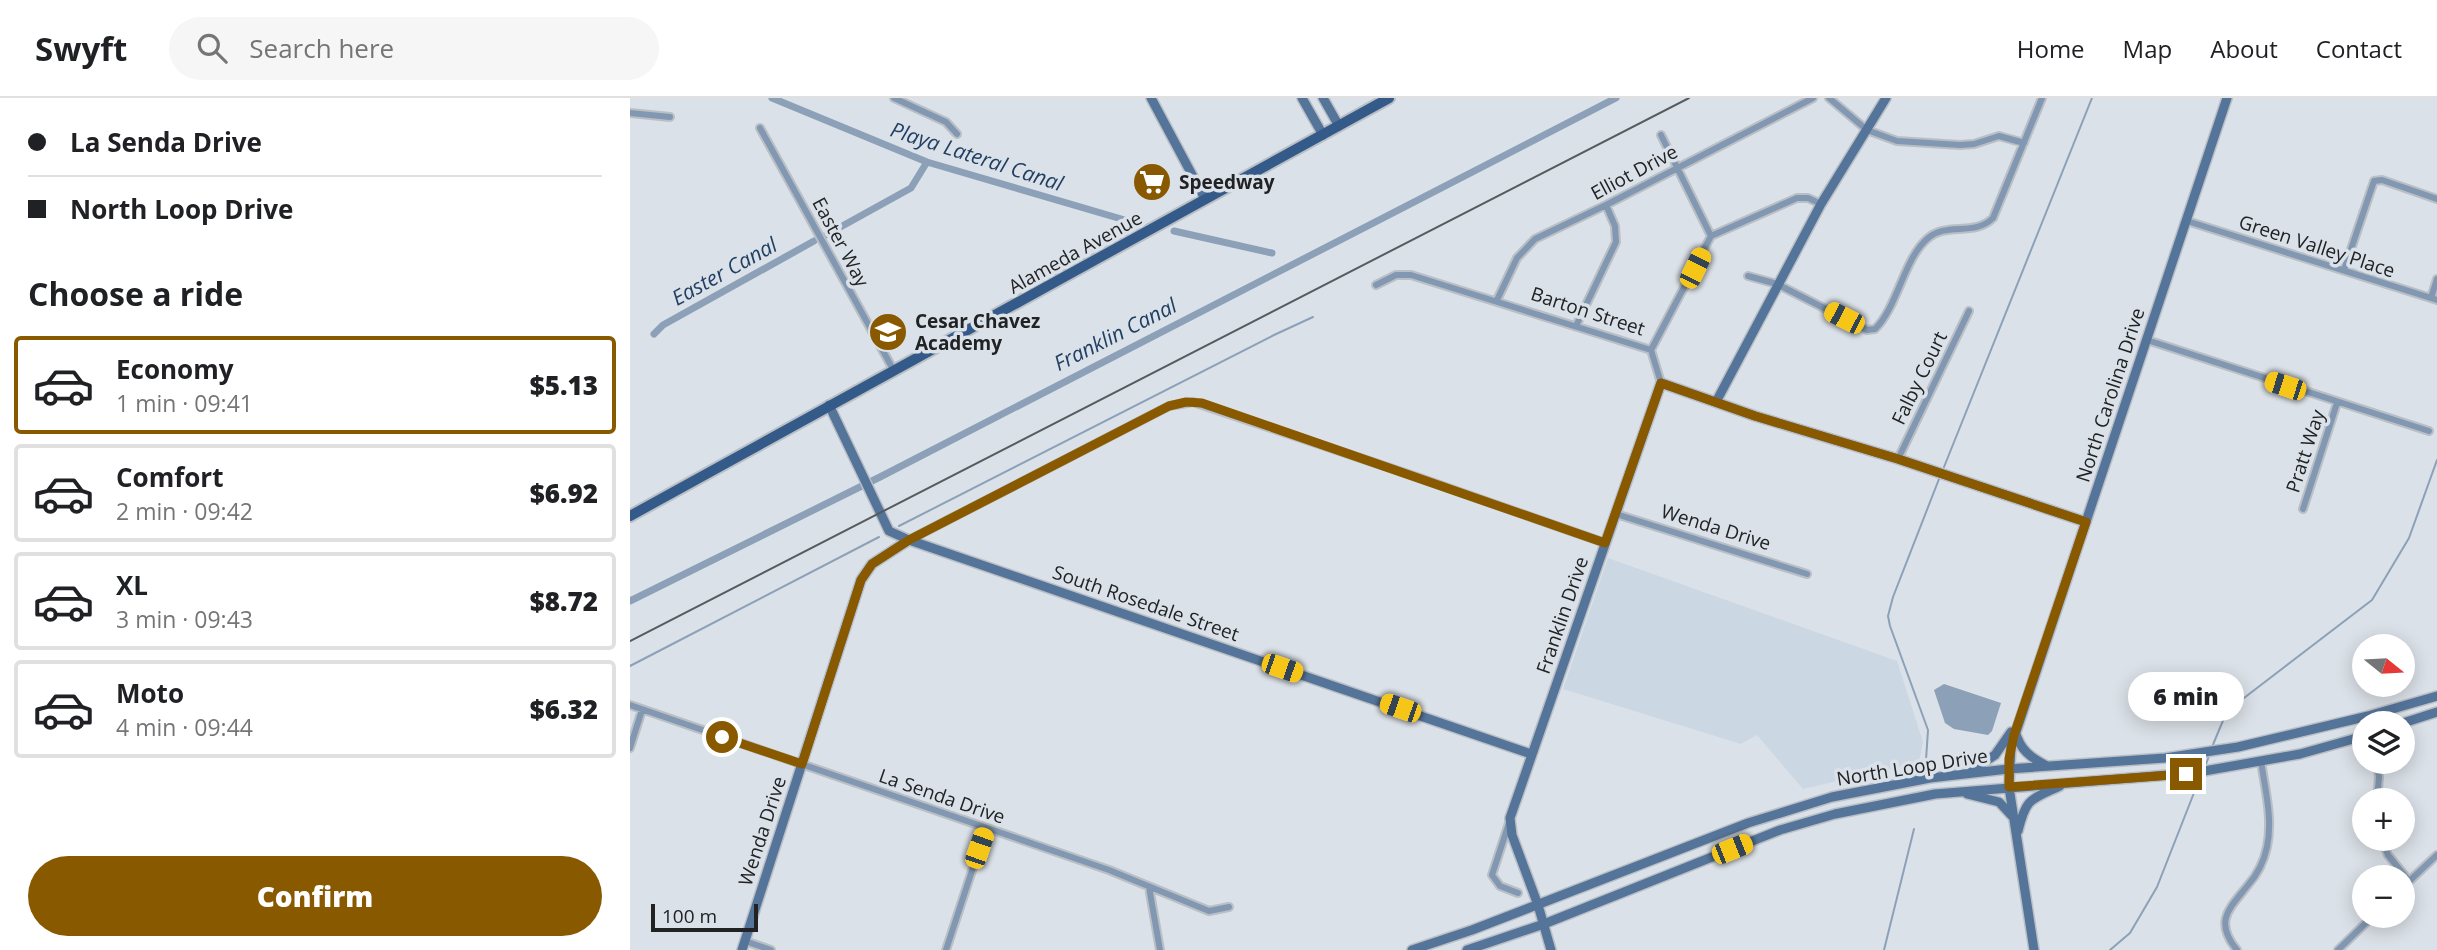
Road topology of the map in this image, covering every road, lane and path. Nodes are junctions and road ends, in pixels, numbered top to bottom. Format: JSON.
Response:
{"nodes":[{"id":1,"x":894,"y":98,"type":"edge"},
{"id":2,"x":1151,"y":98,"type":"edge"},
{"id":3,"x":1302,"y":98,"type":"edge"},
{"id":4,"x":1323,"y":98,"type":"edge"},
{"id":5,"x":1389,"y":98,"type":"edge"},
{"id":6,"x":1813,"y":98,"type":"edge"},
{"id":7,"x":1829,"y":98,"type":"edge"},
{"id":8,"x":1886,"y":98,"type":"edge"},
{"id":9,"x":2042,"y":98,"type":"edge"},
{"id":10,"x":2227,"y":98,"type":"edge"},
{"id":11,"x":903,"y":100,"type":"edge"},
{"id":12,"x":630,"y":113,"type":"edge"},
{"id":13,"x":670,"y":117,"type":"dead end"},
{"id":14,"x":1339,"y":126,"type":"junction"},
{"id":15,"x":760,"y":128,"type":"dead end"},
{"id":16,"x":1867,"y":130,"type":"junction"},
{"id":17,"x":957,"y":134,"type":"dead end"},
{"id":18,"x":1323,"y":135,"type":"junction"},
{"id":19,"x":1661,"y":135,"type":"dead end"},
{"id":20,"x":2024,"y":143,"type":"junction"},
{"id":21,"x":1678,"y":167,"type":"junction"},
{"id":22,"x":2437,"y":198,"type":"edge"},
{"id":23,"x":1205,"y":199,"type":"junction"},
{"id":24,"x":1821,"y":204,"type":"junction"},
{"id":25,"x":1606,"y":205,"type":"junction"},
{"id":26,"x":2187,"y":221,"type":"junction"},
{"id":27,"x":1711,"y":236,"type":"junction"},
{"id":28,"x":2344,"y":270,"type":"junction"},
{"id":29,"x":1748,"y":276,"type":"dead end"},
{"id":30,"x":2437,"y":279,"type":"edge"},
{"id":31,"x":1777,"y":284,"type":"junction"},
{"id":32,"x":1376,"y":285,"type":"dead end"},
{"id":33,"x":2434,"y":299,"type":"edge"},
{"id":34,"x":1497,"y":300,"type":"junction"},
{"id":35,"x":1969,"y":311,"type":"dead end"},
{"id":36,"x":1576,"y":326,"type":"junction"},
{"id":37,"x":2147,"y":340,"type":"junction"},
{"id":38,"x":1651,"y":350,"type":"junction"},
{"id":39,"x":894,"y":371,"type":"junction"},
{"id":40,"x":1661,"y":383,"type":"junction"},
{"id":41,"x":1716,"y":402,"type":"junction"},
{"id":42,"x":2337,"y":403,"type":"junction"},
{"id":43,"x":829,"y":405,"type":"junction"},
{"id":44,"x":2429,"y":432,"type":"dead end"},
{"id":45,"x":1898,"y":459,"type":"junction"},
{"id":46,"x":2303,"y":509,"type":"dead end"},
{"id":47,"x":1615,"y":514,"type":"junction"},
{"id":48,"x":630,"y":516,"type":"edge"},
{"id":49,"x":2086,"y":522,"type":"junction"},
{"id":50,"x":909,"y":540,"type":"junction"},
{"id":51,"x":1605,"y":543,"type":"junction"},
{"id":52,"x":1807,"y":574,"type":"dead end"},
{"id":53,"x":2437,"y":696,"type":"edge"},
{"id":54,"x":630,"y":705,"type":"edge"},
{"id":55,"x":642,"y":710,"type":"junction"},
{"id":56,"x":2393,"y":711,"type":"edge"},
{"id":57,"x":2437,"y":712,"type":"edge"},
{"id":58,"x":2415,"y":719,"type":"edge"},
{"id":59,"x":2352,"y":723,"type":"edge"},
{"id":60,"x":2017,"y":726,"type":"junction"},
{"id":61,"x":2352,"y":739,"type":"edge"},
{"id":62,"x":630,"y":748,"type":"edge"},
{"id":63,"x":1531,"y":754,"type":"junction"},
{"id":64,"x":2261,"y":761,"type":"junction"},
{"id":65,"x":802,"y":764,"type":"junction"},
{"id":66,"x":2048,"y":766,"type":"junction"},
{"id":67,"x":2008,"y":769,"type":"junction"},
{"id":68,"x":1962,"y":775,"type":"junction"},
{"id":69,"x":2065,"y":783,"type":"junction"},
{"id":70,"x":2009,"y":787,"type":"junction"},
{"id":71,"x":1955,"y":792,"type":"junction"},
{"id":72,"x":1832,"y":797,"type":"junction"},
{"id":73,"x":1835,"y":814,"type":"junction"},
{"id":74,"x":1510,"y":818,"type":"junction"},
{"id":75,"x":2014,"y":819,"type":"junction"},
{"id":76,"x":986,"y":828,"type":"junction"},
{"id":77,"x":2017,"y":836,"type":"junction"},
{"id":78,"x":2437,"y":855,"type":"edge"},
{"id":79,"x":2415,"y":875,"type":"edge"},
{"id":80,"x":1149,"y":887,"type":"junction"},
{"id":81,"x":1518,"y":893,"type":"dead end"},
{"id":82,"x":1538,"y":905,"type":"junction"},
{"id":83,"x":1228,"y":907,"type":"dead end"},
{"id":84,"x":1544,"y":924,"type":"junction"},
{"id":85,"x":2361,"y":928,"type":"edge"},
{"id":86,"x":743,"y":946,"type":"edge"},
{"id":87,"x":771,"y":950,"type":"edge"},
{"id":88,"x":946,"y":950,"type":"edge"},
{"id":89,"x":1160,"y":950,"type":"edge"},
{"id":90,"x":1412,"y":950,"type":"edge"},
{"id":91,"x":1467,"y":950,"type":"edge"},
{"id":92,"x":1551,"y":950,"type":"edge"},
{"id":93,"x":2034,"y":950,"type":"edge"},
{"id":94,"x":2237,"y":950,"type":"edge"},
{"id":95,"x":2338,"y":950,"type":"edge"}],
"edges":[{"from":1,"to":11,"type":"street"},
{"from":2,"to":23,"type":"main road"},
{"from":3,"to":18,"type":"main road"},
{"from":4,"to":14,"type":"main road"},
{"from":5,"to":14,"type":"main road","name":"Alameda Avenue"},
{"from":6,"to":21,"type":"street","name":"Elliot Drive"},
{"from":7,"to":16,"type":"street"},
{"from":8,"to":16,"type":"main road"},
{"from":9,"to":20,"type":"street"},
{"from":10,"to":26,"type":"main road","name":"North Carolina Drive"},
{"from":11,"to":17,"type":"street"},
{"from":12,"to":13,"type":"street"},
{"from":14,"to":18,"type":"main road","name":"Alameda Avenue"},
{"from":15,"to":39,"type":"street","name":"Easter Way"},
{"from":16,"to":20,"type":"street"},
{"from":16,"to":24,"type":"main road"},
{"from":18,"to":23,"type":"main road","name":"Alameda Avenue"},
{"from":19,"to":21,"type":"street"},
{"from":20,"to":31,"type":"street"},
{"from":21,"to":25,"type":"street","name":"Elliot Drive"},
{"from":21,"to":27,"type":"street"},
{"from":22,"to":28,"type":"street"},
{"from":23,"to":39,"type":"main road","name":"Alameda Avenue"},
{"from":24,"to":27,"type":"street"},
{"from":24,"to":31,"type":"main road"},
{"from":25,"to":34,"type":"street","name":"Elliot Drive"},
{"from":25,"to":36,"type":"street"},
{"from":26,"to":28,"type":"street","name":"Green Valley Place"},
{"from":26,"to":37,"type":"main road","name":"North Carolina Drive"},
{"from":27,"to":38,"type":"street"},
{"from":28,"to":33,"type":"street","name":"Green Valley Place"},
{"from":29,"to":31,"type":"street"},
{"from":30,"to":33,"type":"street"},
{"from":31,"to":41,"type":"main road"},
{"from":32,"to":34,"type":"street","name":"Barton Street"},
{"from":34,"to":36,"type":"street","name":"Barton Street"},
{"from":35,"to":45,"type":"street","name":"Falby Court"},
{"from":36,"to":38,"type":"street","name":"Barton Street"},
{"from":37,"to":42,"type":"street"},
{"from":37,"to":49,"type":"main road","name":"North Carolina Drive"},
{"from":38,"to":40,"type":"street","name":"Barton Street"},
{"from":39,"to":43,"type":"main road","name":"Alameda Avenue"},
{"from":40,"to":41,"type":"main road"},
{"from":40,"to":47,"type":"main road","name":"Franklin Drive"},
{"from":41,"to":45,"type":"main road"},
{"from":42,"to":44,"type":"street"},
{"from":42,"to":46,"type":"street","name":"Pratt Way"},
{"from":43,"to":48,"type":"main road","name":"Alameda Avenue"},
{"from":43,"to":50,"type":"main road"},
{"from":45,"to":49,"type":"main road"},
{"from":47,"to":51,"type":"main road","name":"Franklin Drive"},
{"from":47,"to":52,"type":"street","name":"Wenda Drive"},
{"from":49,"to":60,"type":"main road","name":"North Carolina Drive"},
{"from":50,"to":51,"type":"street","name":"Wenda Drive"},
{"from":50,"to":63,"type":"main road","name":"South Rosedale Street"},
{"from":50,"to":65,"type":"main road","name":"Wenda Drive"},
{"from":51,"to":63,"type":"main road","name":"Franklin Drive"},
{"from":53,"to":56,"type":"main road","name":"North Loop Drive"},
{"from":54,"to":55,"type":"street","name":"La Senda Drive"},
{"from":55,"to":62,"type":"street"},
{"from":55,"to":65,"type":"street","name":"La Senda Drive"},
{"from":57,"to":58,"type":"main road"},
{"from":59,"to":66,"type":"main road","name":"North Loop Drive"},
{"from":60,"to":66,"type":"main road"},
{"from":60,"to":67,"type":"main road","name":"North Carolina Drive"},
{"from":60,"to":68,"type":"main road"},
{"from":61,"to":64,"type":"main road","name":"North Loop Drive"},
{"from":63,"to":74,"type":"main road","name":"Franklin Drive"},
{"from":64,"to":69,"type":"main road","name":"North Loop Drive"},
{"from":64,"to":94,"type":"street"},
{"from":65,"to":76,"type":"street","name":"La Senda Drive"},
{"from":65,"to":86,"type":"main road","name":"Wenda Drive"},
{"from":66,"to":67,"type":"main road","name":"North Loop Drive"},
{"from":67,"to":68,"type":"main road","name":"North Loop Drive"},
{"from":67,"to":70,"type":"main road","name":"North Carolina Drive"},
{"from":68,"to":72,"type":"main road","name":"North Loop Drive"},
{"from":69,"to":70,"type":"main road","name":"North Loop Drive"},
{"from":69,"to":77,"type":"main road"},
{"from":70,"to":71,"type":"main road","name":"North Loop Drive"},
{"from":70,"to":75,"type":"main road","name":"North Carolina Drive"},
{"from":71,"to":73,"type":"main road","name":"North Loop Drive"},
{"from":71,"to":75,"type":"main road"},
{"from":72,"to":73,"type":"main road"},
{"from":72,"to":82,"type":"main road","name":"North Loop Drive"},
{"from":73,"to":84,"type":"main road","name":"North Loop Drive"},
{"from":74,"to":81,"type":"street","name":"Franklin Drive"},
{"from":74,"to":82,"type":"main road"},
{"from":75,"to":77,"type":"main road","name":"North Carolina Drive"},
{"from":76,"to":80,"type":"street","name":"La Senda Drive"},
{"from":76,"to":88,"type":"street"},
{"from":77,"to":93,"type":"main road","name":"North Carolina Drive"},
{"from":78,"to":79,"type":"street"},
{"from":80,"to":83,"type":"street","name":"La Senda Drive"},
{"from":80,"to":89,"type":"street"},
{"from":82,"to":84,"type":"main road"},
{"from":82,"to":90,"type":"main road","name":"North Loop Drive"},
{"from":84,"to":91,"type":"main road","name":"North Loop Drive"},
{"from":84,"to":92,"type":"main road"},
{"from":85,"to":95,"type":"street"},
{"from":86,"to":87,"type":"street"}]}
